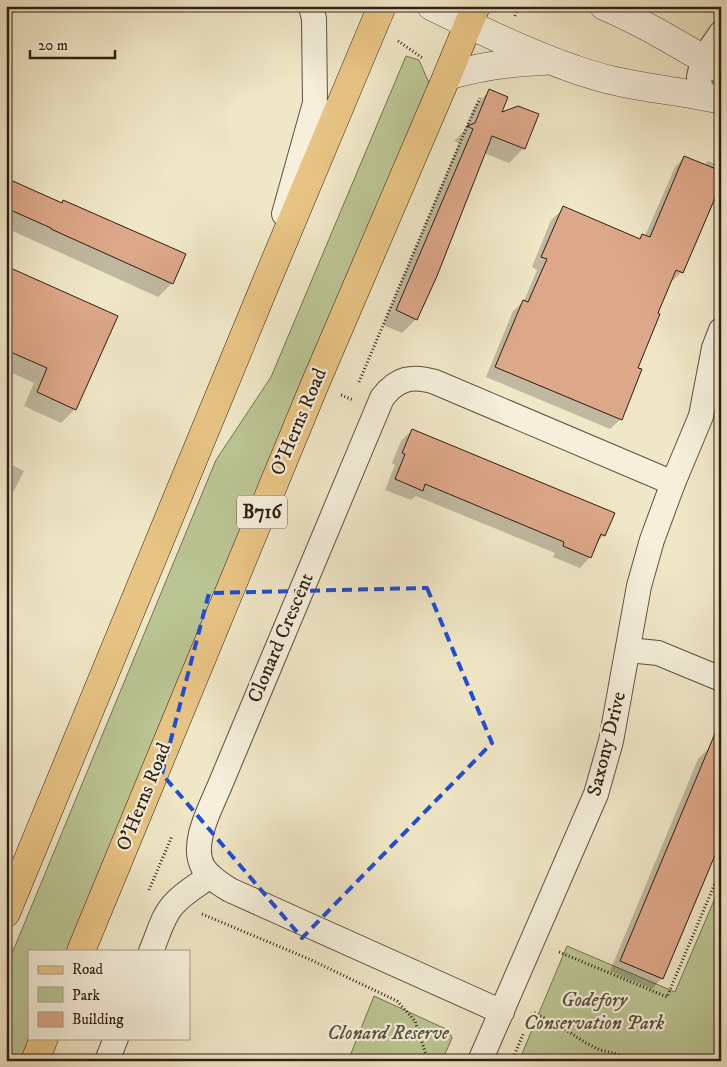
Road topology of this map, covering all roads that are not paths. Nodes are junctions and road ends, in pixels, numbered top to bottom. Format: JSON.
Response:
{"nodes":[{"id":1,"x":311,"y":6,"type":"edge"},
{"id":2,"x":431,"y":6,"type":"edge"},
{"id":3,"x":604,"y":6,"type":"edge"},
{"id":4,"x":379,"y":15,"type":"edge"},
{"id":5,"x":472,"y":15,"type":"edge"},
{"id":6,"x":721,"y":33,"type":"edge"},
{"id":7,"x":553,"y":61,"type":"junction"},
{"id":8,"x":715,"y":67,"type":"edge"},
{"id":9,"x":447,"y":76,"type":"junction"},
{"id":10,"x":711,"y":97,"type":"edge"},
{"id":11,"x":263,"y":290,"type":"junction"},
{"id":12,"x":721,"y":330,"type":"edge"},
{"id":13,"x":716,"y":371,"type":"edge"},
{"id":14,"x":721,"y":391,"type":"edge"},
{"id":15,"x":701,"y":416,"type":"junction"},
{"id":16,"x":673,"y":482,"type":"junction"},
{"id":17,"x":628,"y":650,"type":"junction"},
{"id":18,"x":721,"y":679,"type":"edge"},
{"id":19,"x":210,"y":876,"type":"junction"},
{"id":20,"x":6,"y":914,"type":"edge"},
{"id":21,"x":81,"y":950,"type":"edge"},
{"id":22,"x":152,"y":950,"type":"edge"},
{"id":23,"x":502,"y":1012,"type":"junction"},
{"id":24,"x":43,"y":1040,"type":"edge"},
{"id":25,"x":115,"y":1040,"type":"edge"},
{"id":26,"x":35,"y":1061,"type":"edge"},
{"id":27,"x":107,"y":1061,"type":"edge"},
{"id":28,"x":480,"y":1061,"type":"edge"}],
"edges":[{"from":1,"to":11,"type":"street"},
{"from":2,"to":5,"type":"street"},
{"from":3,"to":8,"type":"street"},
{"from":4,"to":11,"type":"main road"},
{"from":5,"to":7,"type":"street"},
{"from":5,"to":9,"type":"main road","name":"O'Herns Road","number":"B716"},
{"from":6,"to":8,"type":"street"},
{"from":7,"to":9,"type":"street"},
{"from":7,"to":10,"type":"street"},
{"from":8,"to":10,"type":"street"},
{"from":9,"to":21,"type":"main road","name":"O'Herns Road","number":"B716"},
{"from":11,"to":20,"type":"main road"},
{"from":12,"to":13,"type":"street","name":"Saxony Drive"},
{"from":13,"to":15,"type":"street","name":"Saxony Drive"},
{"from":14,"to":15,"type":"street","name":"Saxony Drive"},
{"from":15,"to":16,"type":"street","name":"Saxony Drive"},
{"from":16,"to":17,"type":"street","name":"Saxony Drive"},
{"from":16,"to":19,"type":"street","name":"Clonard Crescent"},
{"from":17,"to":18,"type":"street"},
{"from":17,"to":23,"type":"street","name":"Saxony Drive"},
{"from":19,"to":22,"type":"street"},
{"from":19,"to":23,"type":"street","name":"Clonard Crescent"},
{"from":23,"to":28,"type":"street","name":"Saxony Drive"},
{"from":24,"to":26,"type":"main road"},
{"from":25,"to":27,"type":"street"}]}
